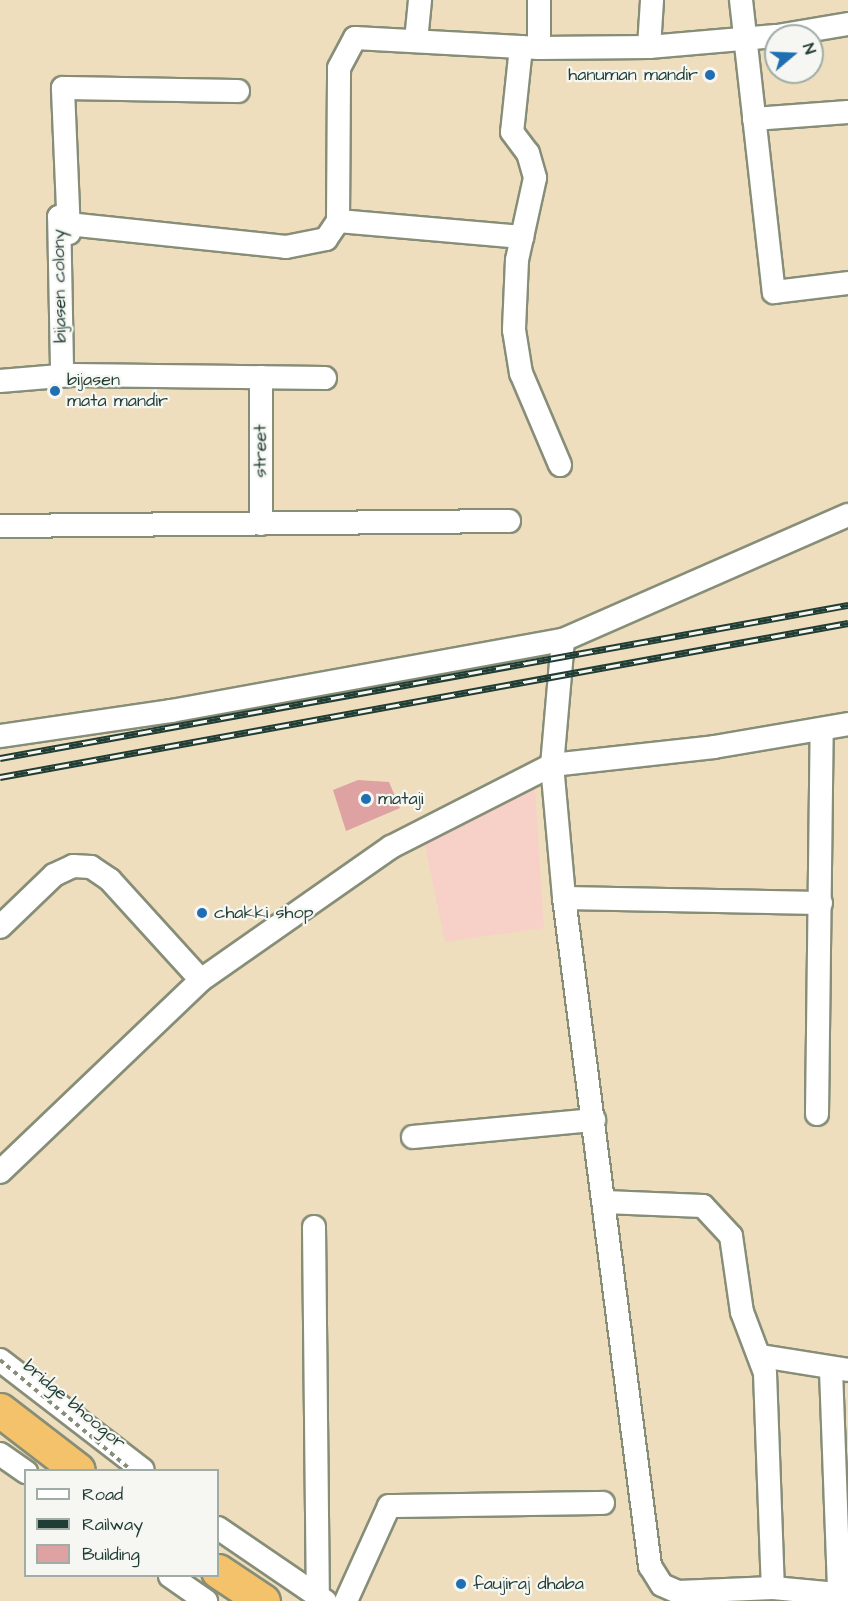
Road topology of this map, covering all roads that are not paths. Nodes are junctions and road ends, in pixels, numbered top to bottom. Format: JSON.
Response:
{"nodes":[{"id":1,"x":420,"y":0,"type":"edge"},
{"id":2,"x":539,"y":0,"type":"edge"},
{"id":3,"x":652,"y":0,"type":"edge"},
{"id":4,"x":741,"y":0,"type":"edge"},
{"id":5,"x":848,"y":24,"type":"edge"},
{"id":6,"x":824,"y":28,"type":"edge"},
{"id":7,"x":764,"y":38,"type":"edge"},
{"id":8,"x":416,"y":41,"type":"junction"},
{"id":9,"x":745,"y":41,"type":"junction"},
{"id":10,"x":530,"y":47,"type":"junction"},
{"id":11,"x":649,"y":47,"type":"junction"},
{"id":12,"x":238,"y":91,"type":"dead end"},
{"id":13,"x":848,"y":112,"type":"edge"},
{"id":14,"x":754,"y":119,"type":"junction"},
{"id":15,"x":338,"y":221,"type":"junction"},
{"id":16,"x":68,"y":224,"type":"junction"},
{"id":17,"x":522,"y":237,"type":"junction"},
{"id":18,"x":848,"y":284,"type":"edge"},
{"id":19,"x":67,"y":371,"type":"junction"},
{"id":20,"x":261,"y":377,"type":"junction"},
{"id":21,"x":325,"y":378,"type":"dead end"},
{"id":22,"x":0,"y":381,"type":"edge"},
{"id":23,"x":560,"y":465,"type":"dead end"},
{"id":24,"x":848,"y":515,"type":"edge"},
{"id":25,"x":509,"y":521,"type":"dead end"},
{"id":26,"x":261,"y":524,"type":"junction"},
{"id":27,"x":0,"y":526,"type":"edge"},
{"id":28,"x":563,"y":640,"type":"junction"},
{"id":29,"x":848,"y":724,"type":"edge"},
{"id":30,"x":822,"y":730,"type":"junction"},
{"id":31,"x":0,"y":736,"type":"edge"},
{"id":32,"x":552,"y":765,"type":"junction"},
{"id":33,"x":564,"y":898,"type":"junction"},
{"id":34,"x":821,"y":903,"type":"junction"},
{"id":35,"x":0,"y":927,"type":"edge"},
{"id":36,"x":201,"y":980,"type":"junction"},
{"id":37,"x":817,"y":1114,"type":"dead end"},
{"id":38,"x":594,"y":1120,"type":"junction"},
{"id":39,"x":413,"y":1137,"type":"dead end"},
{"id":40,"x":0,"y":1172,"type":"edge"},
{"id":41,"x":605,"y":1202,"type":"junction"},
{"id":42,"x":314,"y":1227,"type":"dead end"},
{"id":43,"x":761,"y":1356,"type":"junction"},
{"id":44,"x":2,"y":1362,"type":"edge"},
{"id":45,"x":840,"y":1370,"type":"edge"},
{"id":46,"x":0,"y":1410,"type":"edge"},
{"id":47,"x":0,"y":1454,"type":"edge"},
{"id":48,"x":77,"y":1469,"type":"edge"},
{"id":49,"x":142,"y":1469,"type":"edge"},
{"id":50,"x":24,"y":1471,"type":"edge"},
{"id":51,"x":603,"y":1503,"type":"dead end"},
{"id":52,"x":219,"y":1529,"type":"edge"},
{"id":53,"x":219,"y":1572,"type":"edge"},
{"id":54,"x":173,"y":1577,"type":"edge"},
{"id":55,"x":773,"y":1588,"type":"junction"},
{"id":56,"x":843,"y":1594,"type":"edge"},
{"id":57,"x":321,"y":1599,"type":"edge"},
{"id":58,"x":206,"y":1601,"type":"edge"},
{"id":59,"x":263,"y":1601,"type":"edge"},
{"id":60,"x":346,"y":1601,"type":"edge"}],
"edges":[{"from":1,"to":8,"type":"street"},
{"from":2,"to":10,"type":"street"},
{"from":3,"to":11,"type":"street"},
{"from":4,"to":9,"type":"street"},
{"from":5,"to":6,"type":"street"},
{"from":7,"to":9,"type":"street"},
{"from":8,"to":10,"type":"street"},
{"from":8,"to":15,"type":"street"},
{"from":9,"to":11,"type":"street"},
{"from":9,"to":14,"type":"street"},
{"from":10,"to":11,"type":"street"},
{"from":10,"to":17,"type":"street"},
{"from":12,"to":16,"type":"street"},
{"from":13,"to":14,"type":"street"},
{"from":14,"to":18,"type":"street"},
{"from":15,"to":16,"type":"street"},
{"from":15,"to":17,"type":"street"},
{"from":16,"to":19,"type":"street"},
{"from":17,"to":23,"type":"street"},
{"from":19,"to":20,"type":"street"},
{"from":19,"to":22,"type":"street"},
{"from":20,"to":21,"type":"street"},
{"from":20,"to":26,"type":"street","name":"street"},
{"from":24,"to":28,"type":"street"},
{"from":25,"to":26,"type":"street"},
{"from":26,"to":27,"type":"street"},
{"from":28,"to":31,"type":"street"},
{"from":28,"to":32,"type":"street"},
{"from":29,"to":30,"type":"street"},
{"from":30,"to":32,"type":"street"},
{"from":30,"to":34,"type":"street"},
{"from":32,"to":33,"type":"street"},
{"from":32,"to":36,"type":"street"},
{"from":33,"to":34,"type":"street"},
{"from":33,"to":38,"type":"street"},
{"from":34,"to":37,"type":"street"},
{"from":35,"to":36,"type":"street"},
{"from":36,"to":40,"type":"street"},
{"from":38,"to":39,"type":"street"},
{"from":38,"to":41,"type":"street"},
{"from":41,"to":43,"type":"street"},
{"from":41,"to":55,"type":"street"},
{"from":42,"to":57,"type":"street"},
{"from":43,"to":45,"type":"street"},
{"from":43,"to":55,"type":"street"},
{"from":44,"to":49,"type":"street"},
{"from":45,"to":56,"type":"street"},
{"from":46,"to":48,"type":"highway"},
{"from":47,"to":50,"type":"street"},
{"from":51,"to":60,"type":"street"},
{"from":52,"to":57,"type":"street"},
{"from":53,"to":59,"type":"highway"},
{"from":54,"to":58,"type":"street"},
{"from":55,"to":56,"type":"street"}]}
